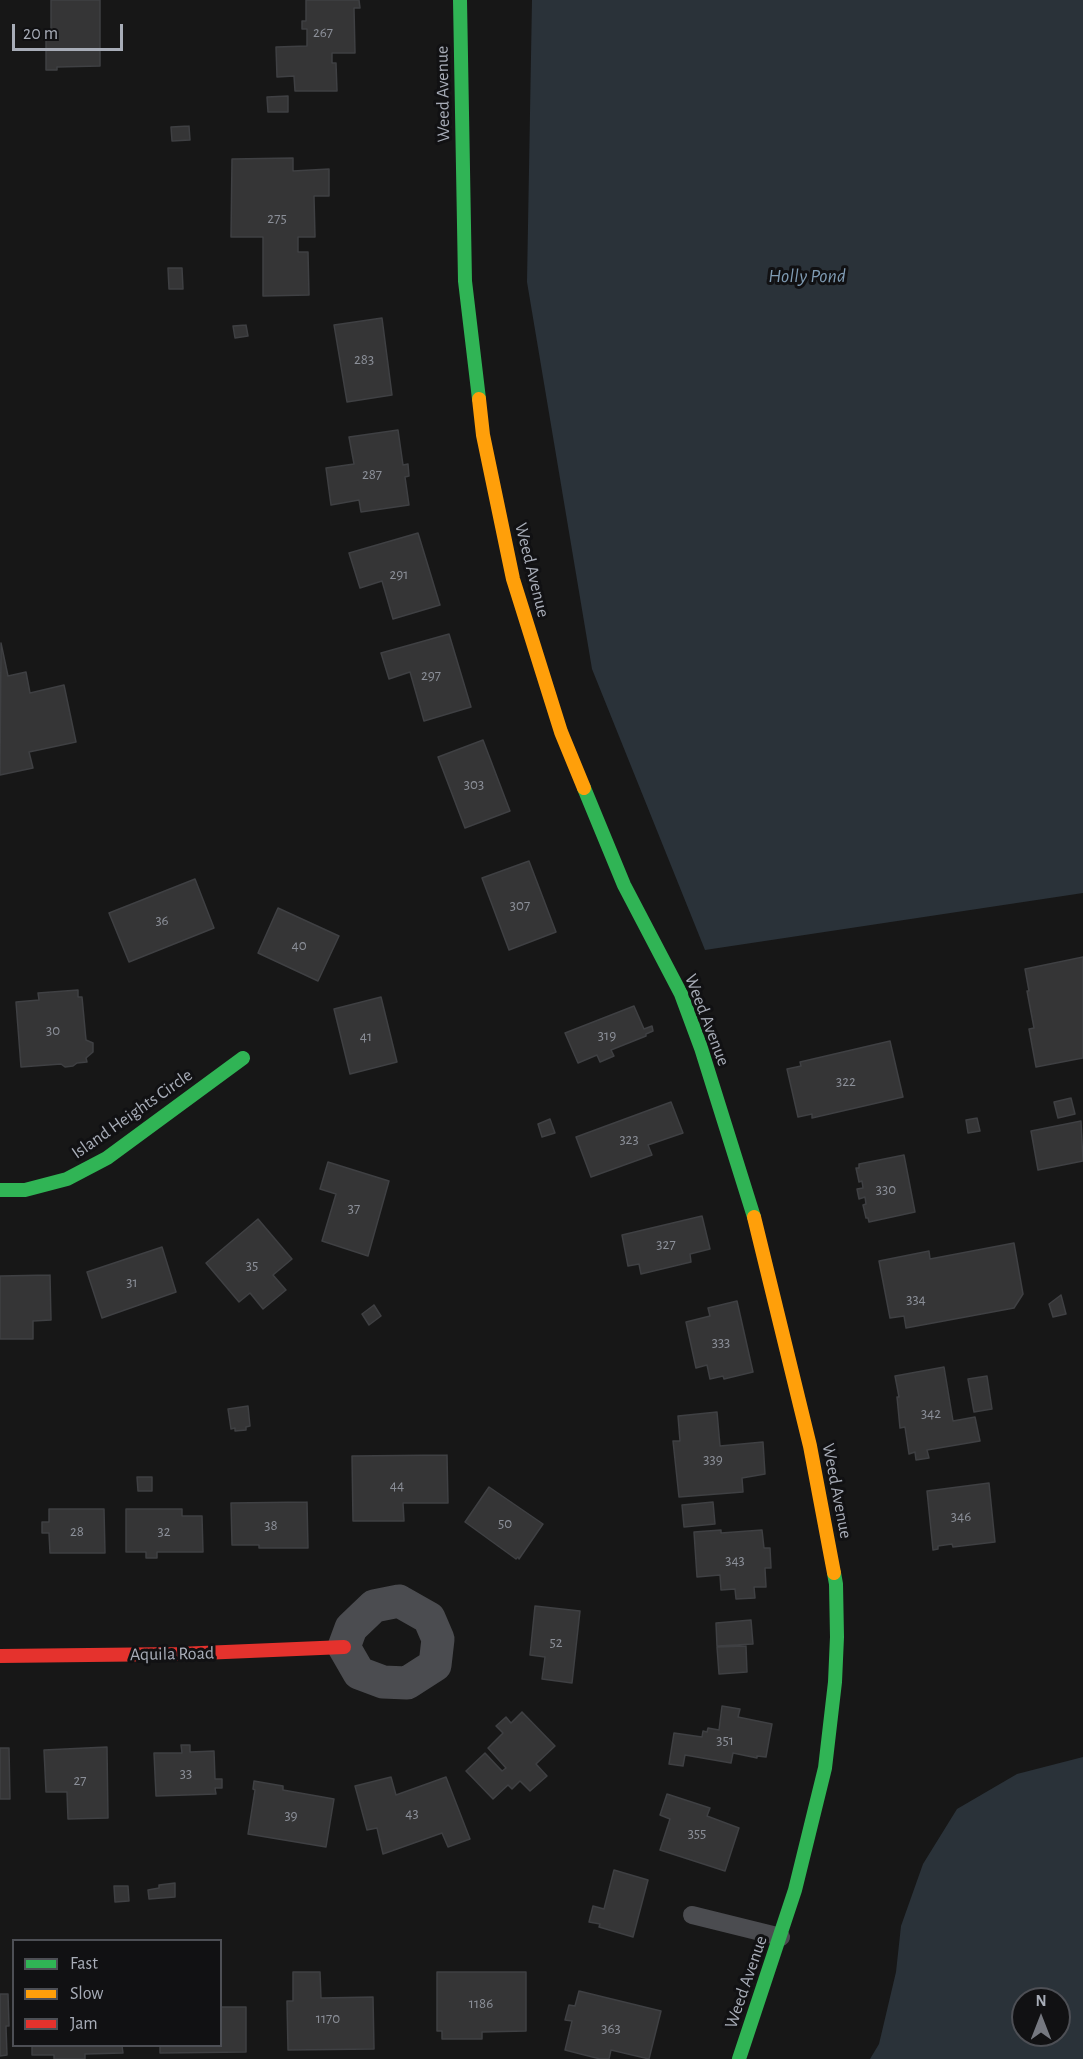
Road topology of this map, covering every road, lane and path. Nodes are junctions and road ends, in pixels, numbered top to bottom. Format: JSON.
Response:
{"nodes":[{"id":1,"x":460,"y":0,"type":"edge"},
{"id":2,"x":243,"y":1058,"type":"dead end"},
{"id":3,"x":0,"y":1190,"type":"edge"},
{"id":4,"x":344,"y":1647,"type":"dead end"},
{"id":5,"x":0,"y":1656,"type":"edge"},
{"id":6,"x":692,"y":1915,"type":"dead end"},
{"id":7,"x":781,"y":1936,"type":"junction"},
{"id":8,"x":739,"y":2059,"type":"edge"}],
"edges":[{"from":1,"to":7,"type":"street","name":"Weed Avenue"},
{"from":2,"to":3,"type":"street","name":"Island Heights Circle"},
{"from":4,"to":5,"type":"street","name":"Aquila Road"},
{"from":6,"to":7,"type":"lane"},
{"from":7,"to":8,"type":"street","name":"Weed Avenue"}]}
